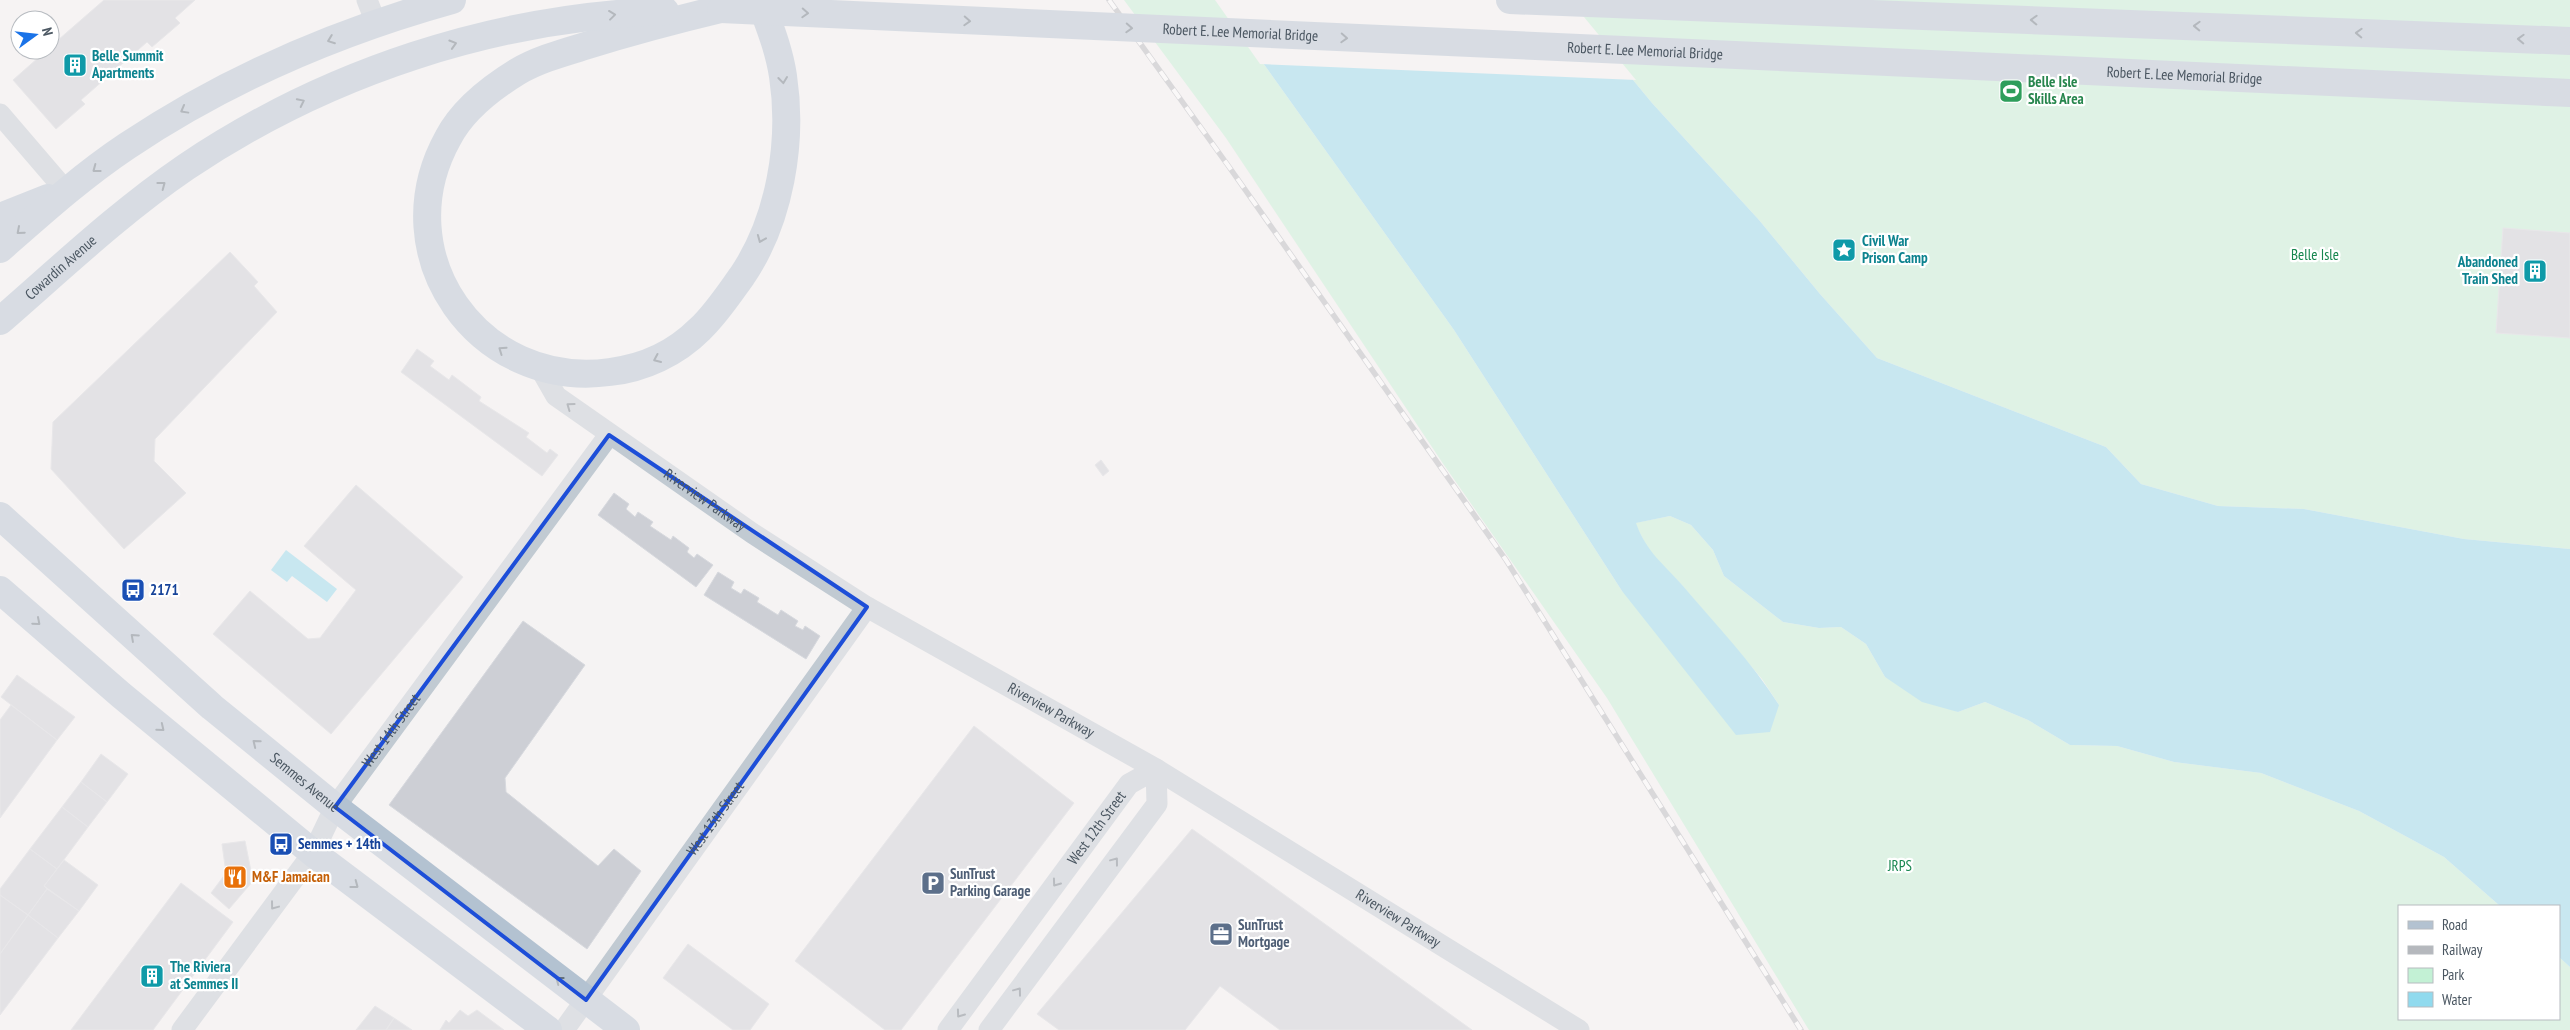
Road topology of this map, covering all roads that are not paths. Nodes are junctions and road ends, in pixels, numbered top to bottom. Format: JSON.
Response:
{"nodes":[{"id":1,"x":452,"y":0,"type":"edge"},
{"id":2,"x":760,"y":0,"type":"edge"},
{"id":3,"x":1510,"y":0,"type":"edge"},
{"id":4,"x":721,"y":9,"type":"junction"},
{"id":5,"x":372,"y":11,"type":"edge"},
{"id":6,"x":2570,"y":41,"type":"edge"},
{"id":7,"x":2570,"y":93,"type":"edge"},
{"id":8,"x":0,"y":114,"type":"edge"},
{"id":9,"x":66,"y":191,"type":"junction"},
{"id":10,"x":0,"y":217,"type":"edge"},
{"id":11,"x":0,"y":249,"type":"edge"},
{"id":12,"x":0,"y":321,"type":"edge"},
{"id":13,"x":540,"y":368,"type":"junction"},
{"id":14,"x":609,"y":434,"type":"junction"},
{"id":15,"x":0,"y":516,"type":"edge"},
{"id":16,"x":0,"y":590,"type":"edge"},
{"id":17,"x":867,"y":607,"type":"junction"},
{"id":18,"x":1156,"y":769,"type":"junction"},
{"id":19,"x":335,"y":807,"type":"junction"},
{"id":20,"x":313,"y":853,"type":"junction"},
{"id":21,"x":586,"y":1000,"type":"junction"},
{"id":22,"x":182,"y":1030,"type":"edge"},
{"id":23,"x":548,"y":1030,"type":"edge"},
{"id":24,"x":564,"y":1030,"type":"edge"},
{"id":25,"x":626,"y":1030,"type":"edge"},
{"id":26,"x":948,"y":1030,"type":"edge"},
{"id":27,"x":989,"y":1030,"type":"edge"},
{"id":28,"x":1579,"y":1030,"type":"edge"}],
"edges":[{"from":1,"to":5,"type":"main road"},
{"from":2,"to":13,"type":"main road","one_way":true},
{"from":6,"to":3,"type":"main road","one_way":true},
{"from":4,"to":7,"type":"main road","name":"Robert E. Lee Memorial Bridge","one_way":true,"bridge":true},
{"from":12,"to":4,"type":"main road","name":"Cowardin Avenue","one_way":true},
{"from":13,"to":4,"type":"main road","one_way":true},
{"from":5,"to":9,"type":"main road","one_way":true},
{"from":8,"to":9,"type":"street"},
{"from":9,"to":10,"type":"main road"},
{"from":9,"to":11,"type":"main road","one_way":true},
{"from":14,"to":13,"type":"street","name":"Riverview Parkway","one_way":true},
{"from":14,"to":17,"type":"street","name":"Riverview Parkway"},
{"from":14,"to":19,"type":"street","name":"West 14th Street"},
{"from":19,"to":15,"type":"main road","name":"Semmes Avenue","one_way":true},
{"from":16,"to":20,"type":"main road","one_way":true},
{"from":17,"to":18,"type":"street","name":"Riverview Parkway"},
{"from":17,"to":21,"type":"street","name":"West 13th Street"},
{"from":18,"to":26,"type":"street","name":"West 12th Street","one_way":true},
{"from":27,"to":18,"type":"street","one_way":true},
{"from":18,"to":28,"type":"street","name":"Riverview Parkway"},
{"from":19,"to":20,"type":"street","name":"West 14th Street"},
{"from":21,"to":19,"type":"main road","name":"Semmes Avenue","one_way":true},
{"from":20,"to":22,"type":"street","name":"West 14th Street","one_way":true},
{"from":20,"to":23,"type":"main road","one_way":true},
{"from":21,"to":24,"type":"street","name":"West 13th Street"},
{"from":21,"to":25,"type":"main road","name":"Semmes Avenue"}]}
